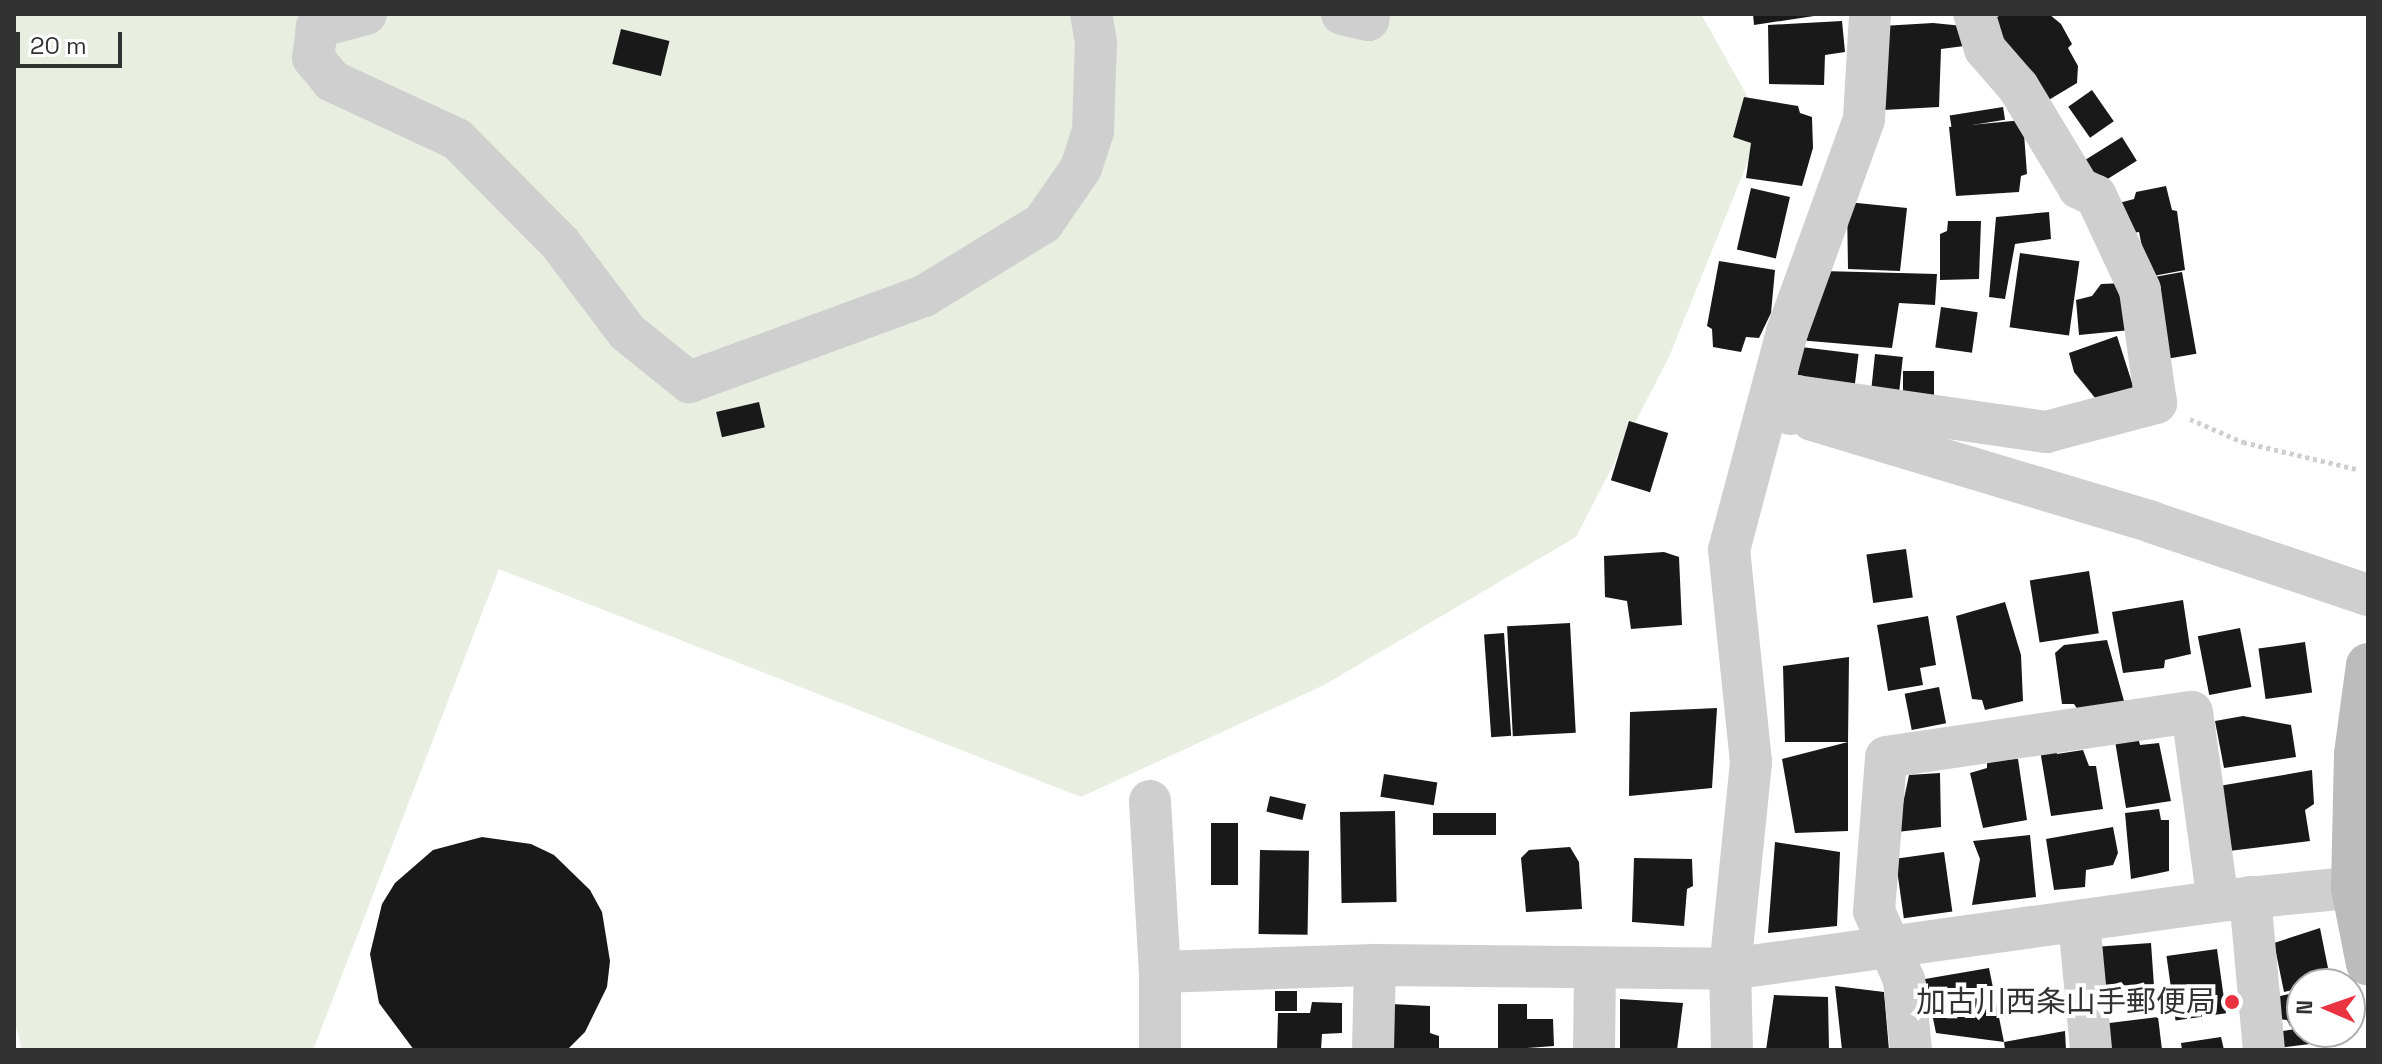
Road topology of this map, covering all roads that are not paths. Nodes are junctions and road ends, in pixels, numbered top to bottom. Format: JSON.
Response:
{"nodes":[{"id":1,"x":366,"y":14,"type":"edge"},
{"id":2,"x":1091,"y":14,"type":"edge"},
{"id":3,"x":1342,"y":14,"type":"edge"},
{"id":4,"x":1369,"y":14,"type":"edge"},
{"id":5,"x":1870,"y":14,"type":"edge"},
{"id":6,"x":1974,"y":14,"type":"edge"},
{"id":7,"x":1780,"y":412,"type":"junction"},
{"id":8,"x":2368,"y":595,"type":"edge"},
{"id":9,"x":2368,"y":665,"type":"edge"},
{"id":10,"x":1150,"y":801,"type":"dead end"},
{"id":11,"x":2360,"y":887,"type":"edge"},
{"id":12,"x":2234,"y":899,"type":"junction"},
{"id":13,"x":2079,"y":922,"type":"junction"},
{"id":14,"x":1890,"y":948,"type":"junction"},
{"id":15,"x":2368,"y":964,"type":"edge"},
{"id":16,"x":1375,"y":965,"type":"junction"},
{"id":17,"x":1730,"y":969,"type":"junction"},
{"id":18,"x":1595,"y":971,"type":"junction"},
{"id":19,"x":1160,"y":972,"type":"junction"},
{"id":20,"x":1160,"y":1050,"type":"edge"},
{"id":21,"x":1373,"y":1050,"type":"edge"},
{"id":22,"x":1594,"y":1050,"type":"edge"},
{"id":23,"x":1732,"y":1050,"type":"edge"},
{"id":24,"x":1911,"y":1050,"type":"edge"},
{"id":25,"x":2091,"y":1050,"type":"edge"},
{"id":26,"x":2264,"y":1050,"type":"edge"}],
"edges":[{"from":1,"to":2,"type":"street"},
{"from":3,"to":4,"type":"street"},
{"from":5,"to":7,"type":"street"},
{"from":6,"to":7,"type":"street"},
{"from":7,"to":8,"type":"street"},
{"from":7,"to":17,"type":"street"},
{"from":9,"to":11,"type":"street"},
{"from":10,"to":19,"type":"street"},
{"from":11,"to":12,"type":"street"},
{"from":11,"to":15,"type":"street"},
{"from":12,"to":13,"type":"street"},
{"from":12,"to":14,"type":"street"},
{"from":12,"to":26,"type":"street"},
{"from":13,"to":14,"type":"street"},
{"from":13,"to":25,"type":"street"},
{"from":14,"to":17,"type":"street"},
{"from":14,"to":24,"type":"street"},
{"from":16,"to":18,"type":"street"},
{"from":16,"to":19,"type":"street"},
{"from":16,"to":21,"type":"street"},
{"from":17,"to":18,"type":"street"},
{"from":17,"to":23,"type":"street"},
{"from":18,"to":22,"type":"street"},
{"from":19,"to":20,"type":"street"}]}
